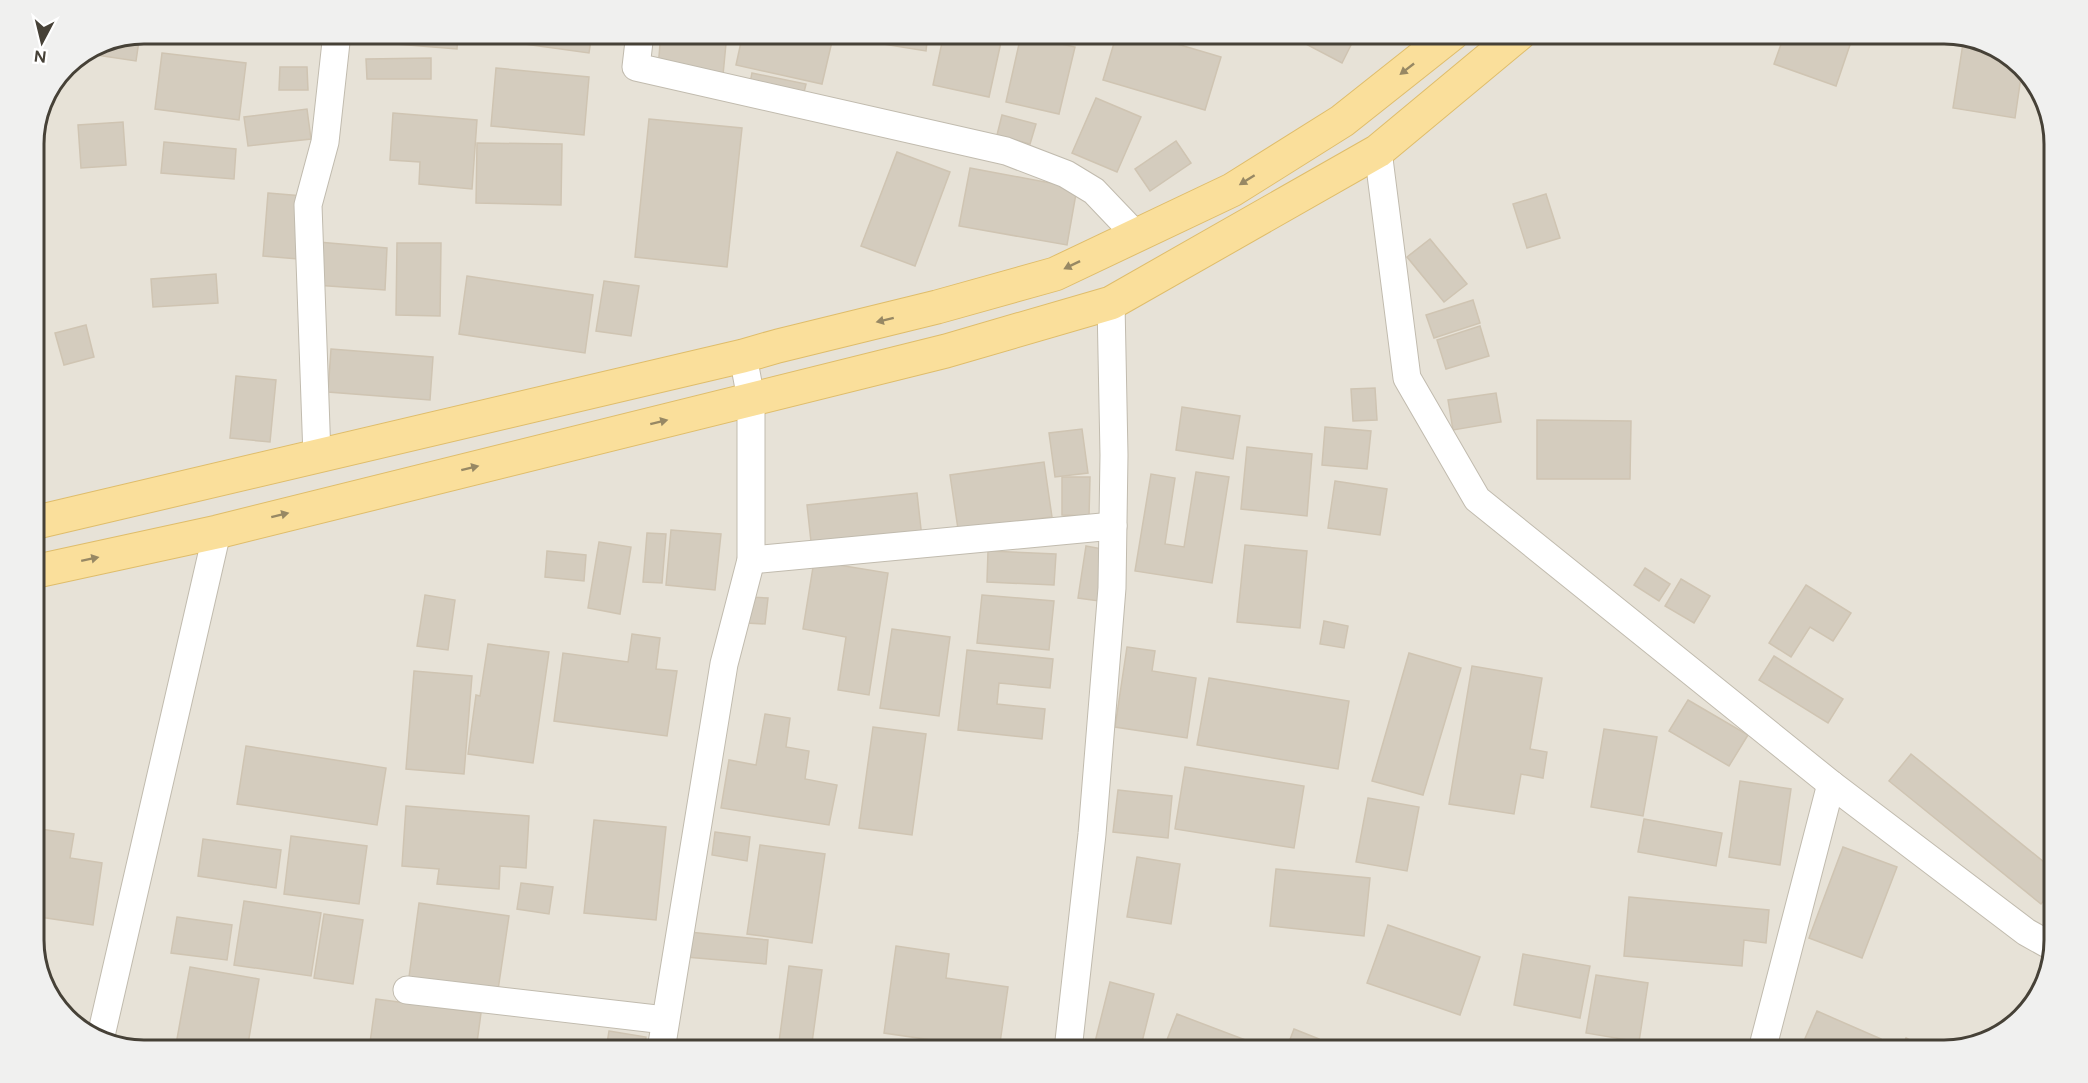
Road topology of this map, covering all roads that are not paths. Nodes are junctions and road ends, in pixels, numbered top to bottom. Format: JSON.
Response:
{"nodes":[{"id":1,"x":336,"y":44,"type":"edge"},
{"id":2,"x":639,"y":44,"type":"edge"},
{"id":3,"x":1439,"y":44,"type":"edge"},
{"id":4,"x":1507,"y":44,"type":"edge"},
{"id":5,"x":1378,"y":151,"type":"junction"},
{"id":6,"x":1135,"y":234,"type":"junction"},
{"id":7,"x":1111,"y":303,"type":"junction"},
{"id":8,"x":744,"y":356,"type":"junction"},
{"id":9,"x":751,"y":399,"type":"junction"},
{"id":10,"x":317,"y":456,"type":"junction"},
{"id":11,"x":44,"y":520,"type":"edge"},
{"id":12,"x":1113,"y":526,"type":"junction"},
{"id":13,"x":217,"y":532,"type":"junction"},
{"id":14,"x":751,"y":560,"type":"junction"},
{"id":15,"x":44,"y":570,"type":"edge"},
{"id":16,"x":1831,"y":784,"type":"junction"},
{"id":17,"x":2044,"y":942,"type":"edge"},
{"id":18,"x":407,"y":990,"type":"dead end"},
{"id":19,"x":665,"y":1020,"type":"junction"},
{"id":20,"x":101,"y":1030,"type":"edge"},
{"id":21,"x":662,"y":1040,"type":"edge"},
{"id":22,"x":1069,"y":1040,"type":"edge"},
{"id":23,"x":1765,"y":1040,"type":"edge"}],
"edges":[{"from":1,"to":10,"type":"street"},
{"from":2,"to":6,"type":"street"},
{"from":3,"to":6,"type":"main road","one_way":true},
{"from":4,"to":5,"type":"main road"},
{"from":5,"to":7,"type":"main road"},
{"from":5,"to":16,"type":"street"},
{"from":6,"to":8,"type":"main road","one_way":true},
{"from":7,"to":9,"type":"main road"},
{"from":7,"to":12,"type":"street"},
{"from":8,"to":9,"type":"street"},
{"from":8,"to":10,"type":"main road"},
{"from":13,"to":9,"type":"main road","one_way":true},
{"from":9,"to":14,"type":"street"},
{"from":10,"to":11,"type":"main road"},
{"from":12,"to":14,"type":"street"},
{"from":12,"to":22,"type":"street"},
{"from":15,"to":13,"type":"main road","one_way":true},
{"from":13,"to":20,"type":"street"},
{"from":14,"to":19,"type":"street"},
{"from":16,"to":17,"type":"street"},
{"from":16,"to":23,"type":"street"},
{"from":18,"to":19,"type":"street"},
{"from":19,"to":21,"type":"street"}]}
